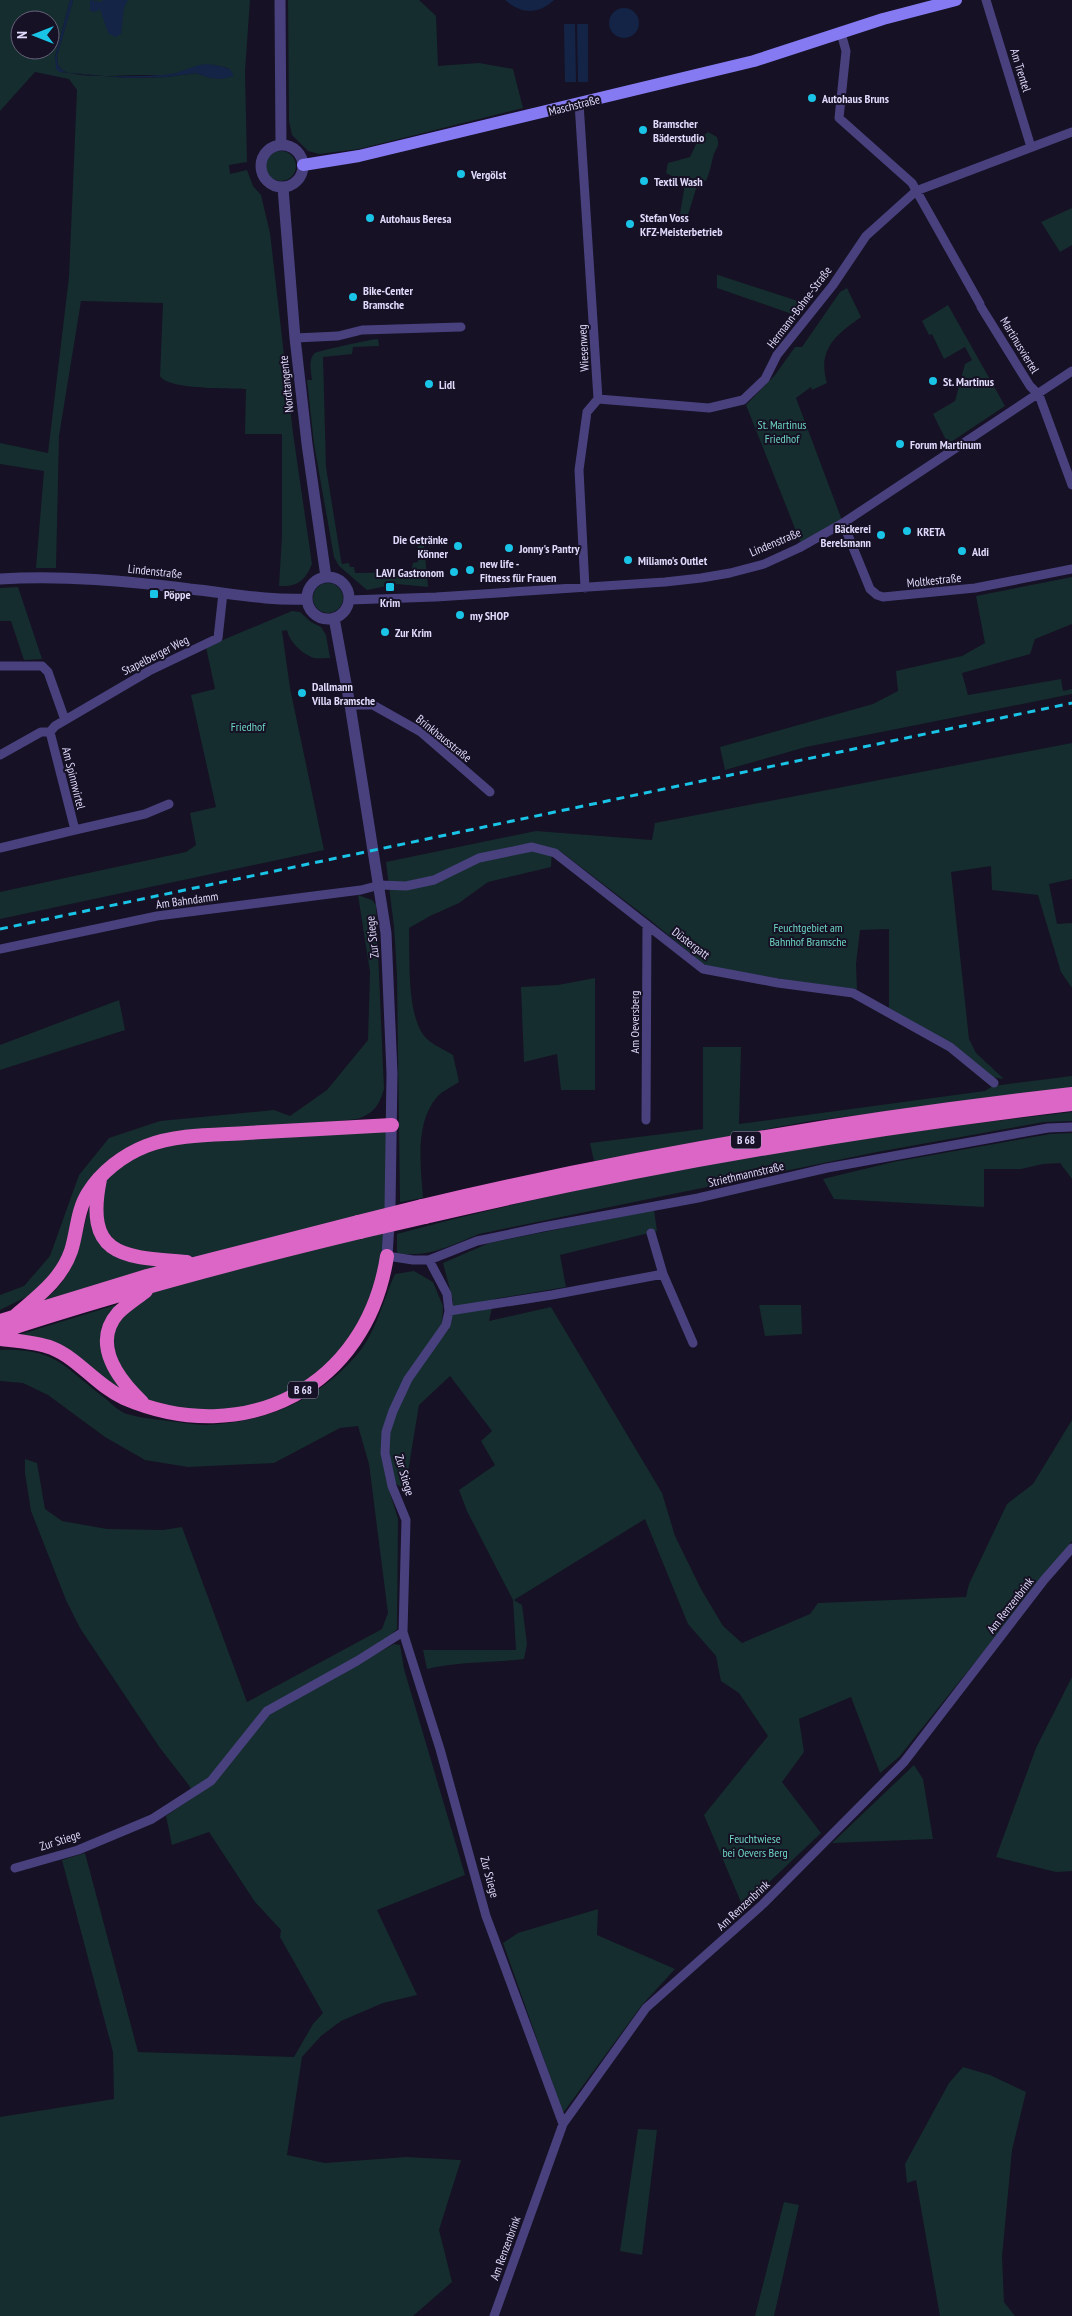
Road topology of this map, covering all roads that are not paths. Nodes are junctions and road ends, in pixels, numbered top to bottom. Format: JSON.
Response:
{"nodes":[{"id":1,"x":280,"y":0,"type":"edge"},
{"id":2,"x":956,"y":0,"type":"edge"},
{"id":3,"x":986,"y":0,"type":"edge"},
{"id":4,"x":841,"y":33,"type":"junction"},
{"id":5,"x":579,"y":103,"type":"junction"},
{"id":6,"x":1072,"y":132,"type":"edge"},
{"id":7,"x":280,"y":145,"type":"junction"},
{"id":8,"x":1031,"y":147,"type":"junction"},
{"id":9,"x":303,"y":165,"type":"junction"},
{"id":10,"x":283,"y":188,"type":"junction"},
{"id":11,"x":916,"y":190,"type":"junction"},
{"id":12,"x":461,"y":327,"type":"dead end"},
{"id":13,"x":295,"y":338,"type":"junction"},
{"id":14,"x":1072,"y":371,"type":"edge"},
{"id":15,"x":1039,"y":395,"type":"junction"},
{"id":16,"x":598,"y":399,"type":"junction"},
{"id":17,"x":1072,"y":482,"type":"edge"},
{"id":18,"x":843,"y":523,"type":"junction"},
{"id":19,"x":1072,"y":569,"type":"edge"},
{"id":20,"x":326,"y":577,"type":"junction"},
{"id":21,"x":0,"y":579,"type":"edge"},
{"id":22,"x":585,"y":588,"type":"junction"},
{"id":23,"x":223,"y":593,"type":"junction"},
{"id":24,"x":307,"y":600,"type":"junction"},
{"id":25,"x":349,"y":600,"type":"junction"},
{"id":26,"x":334,"y":618,"type":"junction"},
{"id":27,"x":0,"y":666,"type":"edge"},
{"id":28,"x":350,"y":705,"type":"junction"},
{"id":29,"x":65,"y":720,"type":"junction"},
{"id":30,"x":50,"y":732,"type":"junction"},
{"id":31,"x":0,"y":755,"type":"edge"},
{"id":32,"x":490,"y":792,"type":"dead end"},
{"id":33,"x":169,"y":804,"type":"dead end"},
{"id":34,"x":75,"y":830,"type":"junction"},
{"id":35,"x":0,"y":848,"type":"edge"},
{"id":36,"x":380,"y":885,"type":"junction"},
{"id":37,"x":647,"y":925,"type":"junction"},
{"id":38,"x":0,"y":949,"type":"edge"},
{"id":39,"x":994,"y":1083,"type":"dead end"},
{"id":40,"x":1072,"y":1094,"type":"edge"},
{"id":41,"x":1072,"y":1104,"type":"edge"},
{"id":42,"x":646,"y":1120,"type":"dead end"},
{"id":43,"x":392,"y":1125,"type":"junction"},
{"id":44,"x":1072,"y":1127,"type":"edge"},
{"id":45,"x":100,"y":1178,"type":"junction"},
{"id":46,"x":424,"y":1212,"type":"junction"},
{"id":47,"x":359,"y":1227,"type":"junction"},
{"id":48,"x":652,"y":1233,"type":"dead end"},
{"id":49,"x":388,"y":1256,"type":"junction"},
{"id":50,"x":429,"y":1260,"type":"junction"},
{"id":51,"x":196,"y":1263,"type":"junction"},
{"id":52,"x":663,"y":1274,"type":"junction"},
{"id":53,"x":150,"y":1287,"type":"junction"},
{"id":54,"x":449,"y":1311,"type":"junction"},
{"id":55,"x":14,"y":1316,"type":"junction"},
{"id":56,"x":0,"y":1321,"type":"edge"},
{"id":57,"x":0,"y":1332,"type":"edge"},
{"id":58,"x":0,"y":1338,"type":"edge"},
{"id":59,"x":693,"y":1343,"type":"dead end"},
{"id":60,"x":145,"y":1404,"type":"junction"},
{"id":61,"x":1072,"y":1548,"type":"edge"},
{"id":62,"x":403,"y":1632,"type":"junction"},
{"id":63,"x":15,"y":1868,"type":"dead end"},
{"id":64,"x":563,"y":2124,"type":"junction"},
{"id":65,"x":494,"y":2316,"type":"edge"}],
"edges":[{"from":1,"to":7,"type":"street"},
{"from":2,"to":4,"type":"main road","name":"Maschstraße"},
{"from":3,"to":8,"type":"street","name":"Am Trentel"},
{"from":4,"to":5,"type":"main road","name":"Maschstraße"},
{"from":4,"to":11,"type":"street"},
{"from":5,"to":9,"type":"main road","name":"Maschstraße"},
{"from":5,"to":16,"type":"street","name":"Wiesenweg"},
{"from":6,"to":8,"type":"street","name":"Hermann-Bohne-Straße"},
{"from":7,"to":9,"type":"street"},
{"from":7,"to":10,"type":"street"},
{"from":8,"to":11,"type":"street","name":"Hermann-Bohne-Straße"},
{"from":9,"to":10,"type":"street"},
{"from":10,"to":13,"type":"street","name":"Nordtangente"},
{"from":11,"to":15,"type":"street","name":"Martinusviertel"},
{"from":11,"to":16,"type":"street","name":"Hermann-Bohne-Straße"},
{"from":12,"to":13,"type":"street"},
{"from":13,"to":20,"type":"street","name":"Nordtangente"},
{"from":14,"to":15,"type":"street","name":"Lindenstraße"},
{"from":15,"to":17,"type":"street","name":"Martinusviertel"},
{"from":15,"to":18,"type":"street","name":"Lindenstraße"},
{"from":16,"to":22,"type":"street"},
{"from":18,"to":19,"type":"street","name":"Moltkestraße"},
{"from":18,"to":22,"type":"street","name":"Lindenstraße"},
{"from":20,"to":24,"type":"street"},
{"from":20,"to":25,"type":"street"},
{"from":21,"to":23,"type":"street","name":"Lindenstraße"},
{"from":22,"to":25,"type":"street","name":"Lindenstraße"},
{"from":23,"to":24,"type":"street","name":"Lindenstraße"},
{"from":23,"to":29,"type":"street","name":"Stapelberger Weg"},
{"from":24,"to":26,"type":"street"},
{"from":25,"to":26,"type":"street"},
{"from":26,"to":28,"type":"street","name":"Zur Stiege"},
{"from":27,"to":29,"type":"street"},
{"from":28,"to":32,"type":"street","name":"Brinkhausstraße"},
{"from":28,"to":36,"type":"street","name":"Zur Stiege"},
{"from":29,"to":30,"type":"street"},
{"from":30,"to":31,"type":"street"},
{"from":30,"to":34,"type":"street","name":"Am Spinnwirtel"},
{"from":33,"to":34,"type":"street"},
{"from":34,"to":35,"type":"street"},
{"from":36,"to":37,"type":"street","name":"Düstergatt"},
{"from":36,"to":38,"type":"street","name":"Am Bahndamm"},
{"from":36,"to":43,"type":"street","name":"Zur Stiege"},
{"from":37,"to":39,"type":"street","name":"Düstergatt"},
{"from":37,"to":42,"type":"street","name":"Am Oeversberg"},
{"from":40,"to":46,"type":"highway","number":"B 68"},
{"from":41,"to":46,"type":"highway","number":"B 68"},
{"from":43,"to":45,"type":"highway","number":"B 68"},
{"from":43,"to":49,"type":"street","name":"Zur Stiege"},
{"from":44,"to":50,"type":"street","name":"Striethmannstraße"},
{"from":45,"to":51,"type":"highway","number":"B 68"},
{"from":45,"to":55,"type":"highway","number":"B 68"},
{"from":46,"to":47,"type":"highway","number":"B 68","bridge":true},
{"from":47,"to":51,"type":"highway","number":"B 68"},
{"from":47,"to":53,"type":"highway","number":"B 68"},
{"from":48,"to":52,"type":"street"},
{"from":49,"to":50,"type":"street","name":"Striethmannstraße"},
{"from":49,"to":60,"type":"highway","number":"B 68"},
{"from":50,"to":54,"type":"street"},
{"from":51,"to":55,"type":"highway","number":"B 68"},
{"from":52,"to":54,"type":"street"},
{"from":52,"to":59,"type":"street"},
{"from":53,"to":57,"type":"highway","number":"B 68"},
{"from":53,"to":60,"type":"highway","number":"B 68"},
{"from":54,"to":62,"type":"street","name":"Zur Stiege"},
{"from":55,"to":56,"type":"highway","number":"B 68"},
{"from":58,"to":60,"type":"highway","number":"B 68"},
{"from":61,"to":64,"type":"street","name":"Am Renzenbrink"},
{"from":62,"to":63,"type":"street","name":"Zur Stiege"},
{"from":62,"to":64,"type":"street","name":"Zur Stiege"},
{"from":64,"to":65,"type":"street","name":"Am Renzenbrink"}]}
